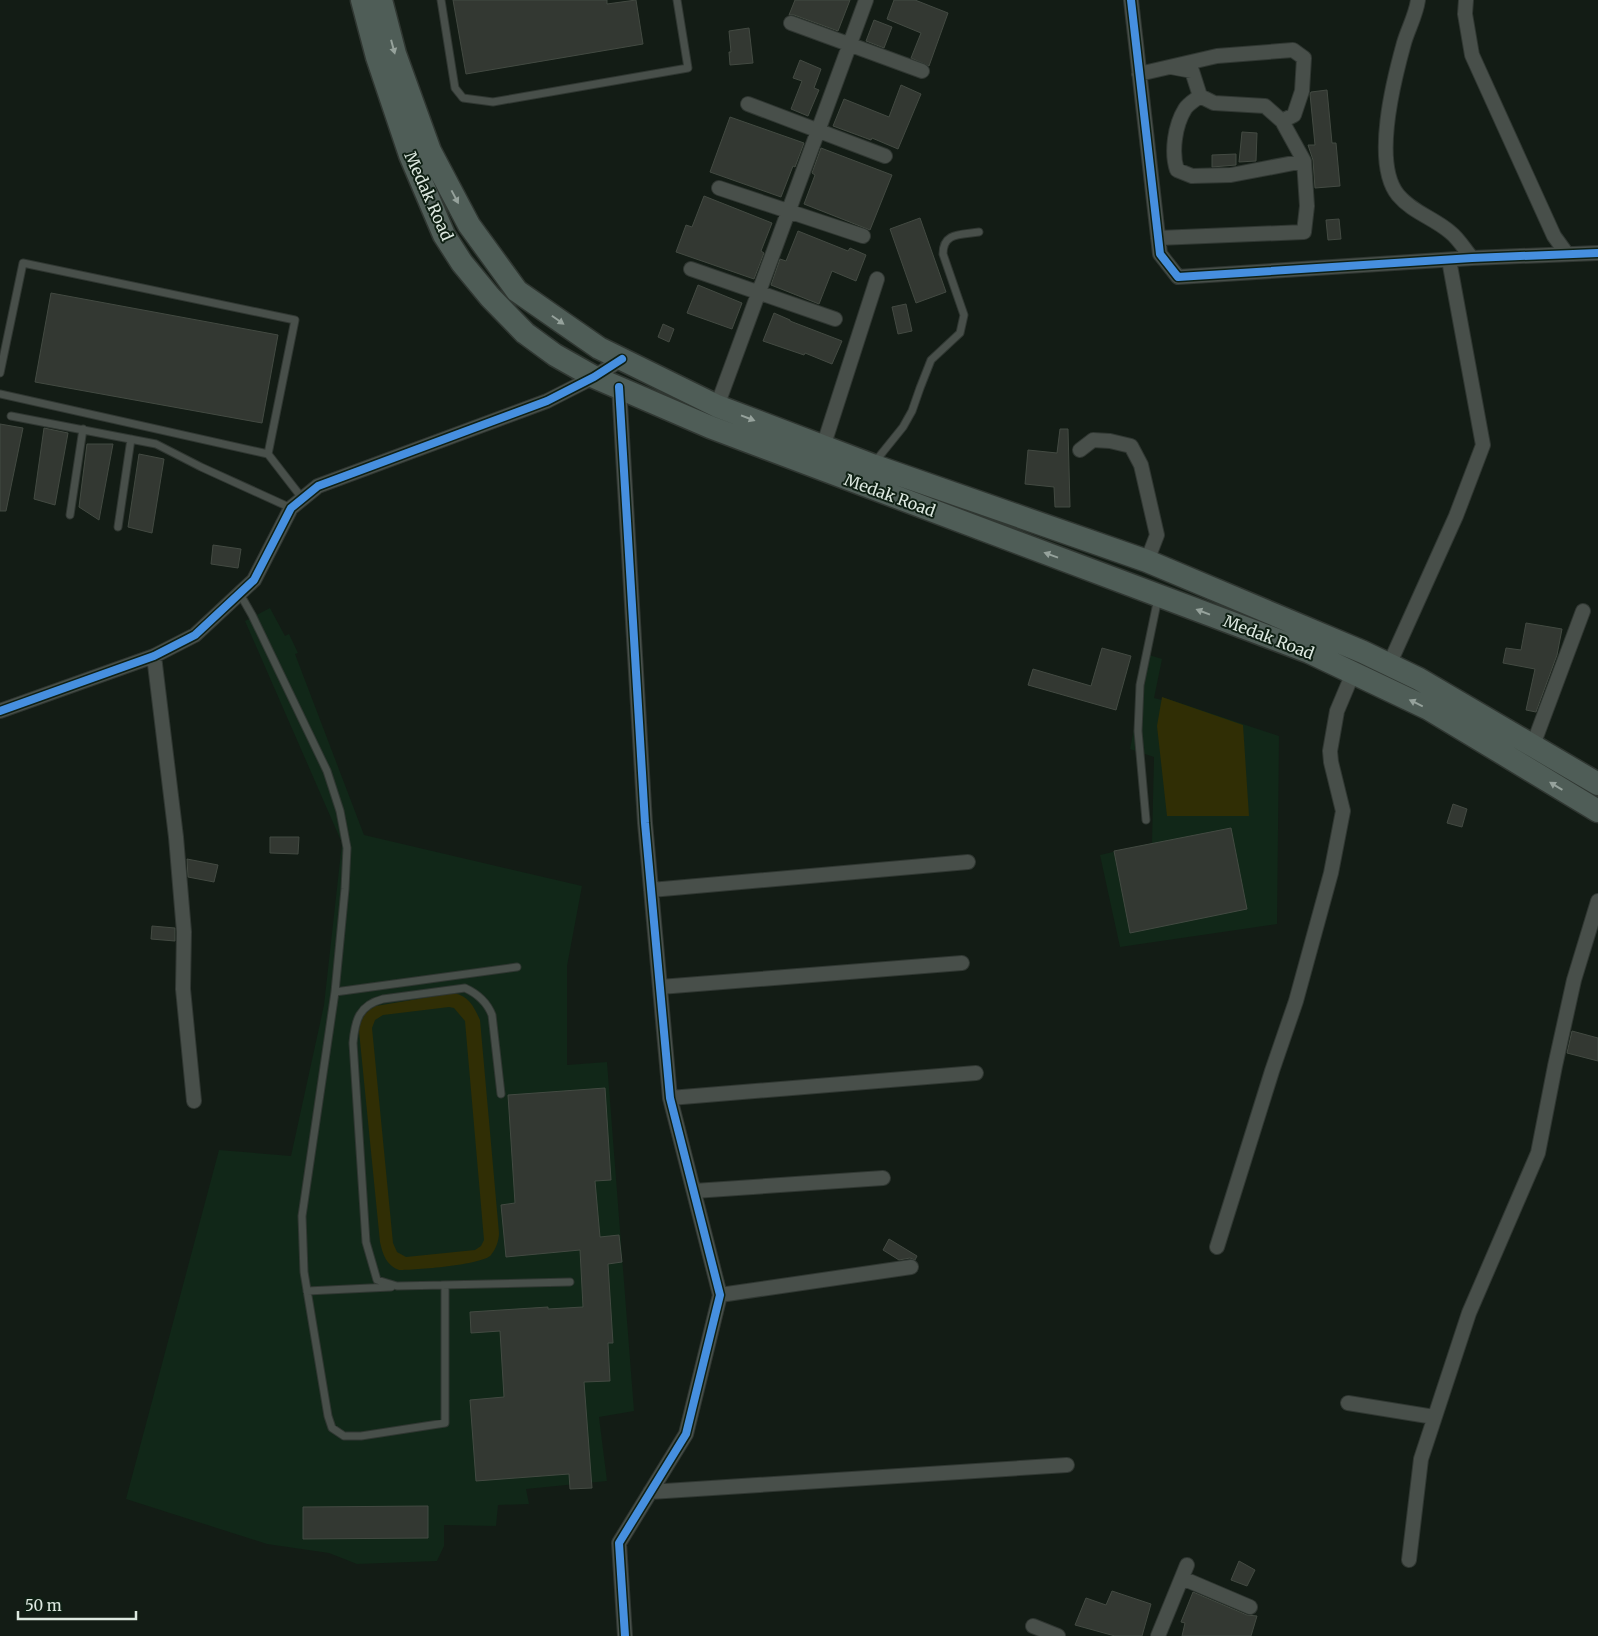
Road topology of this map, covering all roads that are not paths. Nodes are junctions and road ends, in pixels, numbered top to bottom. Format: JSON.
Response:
{"nodes":[{"id":1,"x":362,"y":0,"type":"edge"},
{"id":2,"x":381,"y":0,"type":"edge"},
{"id":3,"x":441,"y":0,"type":"edge"},
{"id":4,"x":677,"y":0,"type":"edge"},
{"id":5,"x":866,"y":0,"type":"edge"},
{"id":6,"x":1130,"y":0,"type":"edge"},
{"id":7,"x":1418,"y":0,"type":"edge"},
{"id":8,"x":1466,"y":0,"type":"edge"},
{"id":9,"x":791,"y":23,"type":"dead end"},
{"id":10,"x":850,"y":46,"type":"junction"},
{"id":11,"x":1171,"y":67,"type":"junction"},
{"id":12,"x":922,"y":71,"type":"dead end"},
{"id":13,"x":1139,"y":74,"type":"junction"},
{"id":14,"x":1200,"y":96,"type":"junction"},
{"id":15,"x":748,"y":104,"type":"dead end"},
{"id":16,"x":1282,"y":121,"type":"junction"},
{"id":17,"x":818,"y":130,"type":"junction"},
{"id":18,"x":885,"y":156,"type":"dead end"},
{"id":19,"x":1304,"y":161,"type":"junction"},
{"id":20,"x":719,"y":188,"type":"dead end"},
{"id":21,"x":788,"y":211,"type":"junction"},
{"id":22,"x":979,"y":232,"type":"dead end"},
{"id":23,"x":863,"y":236,"type":"dead end"},
{"id":24,"x":1158,"y":238,"type":"junction"},
{"id":25,"x":1598,"y":253,"type":"edge"},
{"id":26,"x":1567,"y":254,"type":"junction"},
{"id":27,"x":1472,"y":258,"type":"junction"},
{"id":28,"x":1449,"y":260,"type":"junction"},
{"id":29,"x":691,"y":269,"type":"dead end"},
{"id":30,"x":877,"y":280,"type":"dead end"},
{"id":31,"x":758,"y":292,"type":"junction"},
{"id":32,"x":835,"y":319,"type":"dead end"},
{"id":33,"x":622,"y":360,"type":"junction"},
{"id":34,"x":0,"y":373,"type":"edge"},
{"id":35,"x":594,"y":377,"type":"junction"},
{"id":36,"x":619,"y":387,"type":"junction"},
{"id":37,"x":0,"y":394,"type":"edge"},
{"id":38,"x":717,"y":406,"type":"junction"},
{"id":39,"x":12,"y":416,"type":"dead end"},
{"id":40,"x":84,"y":429,"type":"junction"},
{"id":41,"x":131,"y":439,"type":"junction"},
{"id":42,"x":823,"y":447,"type":"junction"},
{"id":43,"x":1080,"y":450,"type":"dead end"},
{"id":44,"x":268,"y":454,"type":"junction"},
{"id":45,"x":872,"y":465,"type":"junction"},
{"id":46,"x":302,"y":498,"type":"junction"},
{"id":47,"x":291,"y":508,"type":"junction"},
{"id":48,"x":70,"y":515,"type":"dead end"},
{"id":49,"x":118,"y":527,"type":"dead end"},
{"id":50,"x":1147,"y":561,"type":"junction"},
{"id":51,"x":240,"y":594,"type":"junction"},
{"id":52,"x":1158,"y":595,"type":"junction"},
{"id":53,"x":1583,"y":611,"type":"dead end"},
{"id":54,"x":154,"y":656,"type":"junction"},
{"id":55,"x":1389,"y":665,"type":"junction"},
{"id":56,"x":1353,"y":673,"type":"junction"},
{"id":57,"x":0,"y":711,"type":"edge"},
{"id":58,"x":1533,"y":745,"type":"junction"},
{"id":59,"x":1598,"y":784,"type":"edge"},
{"id":60,"x":1598,"y":811,"type":"edge"},
{"id":61,"x":1146,"y":820,"type":"dead end"},
{"id":62,"x":968,"y":862,"type":"dead end"},
{"id":63,"x":651,"y":890,"type":"junction"},
{"id":64,"x":1598,"y":901,"type":"edge"},
{"id":65,"x":962,"y":963,"type":"dead end"},
{"id":66,"x":517,"y":967,"type":"dead end"},
{"id":67,"x":660,"y":987,"type":"junction"},
{"id":68,"x":335,"y":992,"type":"junction"},
{"id":69,"x":976,"y":1073,"type":"dead end"},
{"id":70,"x":501,"y":1094,"type":"dead end"},
{"id":71,"x":670,"y":1098,"type":"junction"},
{"id":72,"x":194,"y":1101,"type":"dead end"},
{"id":73,"x":883,"y":1178,"type":"dead end"},
{"id":74,"x":694,"y":1191,"type":"junction"},
{"id":75,"x":1217,"y":1247,"type":"dead end"},
{"id":76,"x":911,"y":1267,"type":"dead end"},
{"id":77,"x":570,"y":1282,"type":"dead end"},
{"id":78,"x":442,"y":1285,"type":"junction"},
{"id":79,"x":397,"y":1286,"type":"junction"},
{"id":80,"x":307,"y":1291,"type":"junction"},
{"id":81,"x":720,"y":1295,"type":"junction"},
{"id":82,"x":1348,"y":1403,"type":"dead end"},
{"id":83,"x":1434,"y":1417,"type":"junction"},
{"id":84,"x":1067,"y":1465,"type":"dead end"},
{"id":85,"x":650,"y":1492,"type":"junction"},
{"id":86,"x":1409,"y":1560,"type":"dead end"},
{"id":87,"x":1187,"y":1565,"type":"dead end"},
{"id":88,"x":1182,"y":1578,"type":"junction"},
{"id":89,"x":1250,"y":1607,"type":"dead end"},
{"id":90,"x":1033,"y":1626,"type":"dead end"},
{"id":91,"x":625,"y":1636,"type":"edge"},
{"id":92,"x":1058,"y":1636,"type":"edge"},
{"id":93,"x":1158,"y":1636,"type":"edge"}],
"edges":[{"from":1,"to":35,"type":"main road","name":"Medak Road"},
{"from":2,"to":33,"type":"main road","name":"Medak Road","one_way":true},
{"from":3,"to":4,"type":"lane"},
{"from":5,"to":10,"type":"street"},
{"from":6,"to":13,"type":"street"},
{"from":7,"to":27,"type":"street"},
{"from":8,"to":26,"type":"street"},
{"from":9,"to":10,"type":"street"},
{"from":10,"to":12,"type":"street"},
{"from":10,"to":17,"type":"street"},
{"from":11,"to":13,"type":"street"},
{"from":11,"to":14,"type":"street"},
{"from":11,"to":16,"type":"street"},
{"from":13,"to":24,"type":"street"},
{"from":14,"to":16,"type":"street"},
{"from":14,"to":19,"type":"street"},
{"from":15,"to":17,"type":"street"},
{"from":16,"to":19,"type":"street"},
{"from":17,"to":18,"type":"street"},
{"from":17,"to":21,"type":"street"},
{"from":19,"to":24,"type":"street"},
{"from":20,"to":21,"type":"street"},
{"from":21,"to":23,"type":"street"},
{"from":21,"to":31,"type":"street"},
{"from":22,"to":45,"type":"lane"},
{"from":24,"to":28,"type":"street"},
{"from":25,"to":26,"type":"street"},
{"from":26,"to":27,"type":"street"},
{"from":27,"to":28,"type":"street"},
{"from":28,"to":55,"type":"street"},
{"from":29,"to":31,"type":"street"},
{"from":30,"to":42,"type":"street"},
{"from":31,"to":32,"type":"street"},
{"from":31,"to":38,"type":"street"},
{"from":33,"to":35,"type":"street"},
{"from":33,"to":38,"type":"main road","name":"Medak Road"},
{"from":34,"to":44,"type":"lane"},
{"from":35,"to":36,"type":"main road","name":"Medak Road"},
{"from":35,"to":46,"type":"street"},
{"from":52,"to":36,"type":"main road","name":"Medak Road","one_way":true},
{"from":36,"to":63,"type":"street"},
{"from":37,"to":44,"type":"lane"},
{"from":38,"to":42,"type":"main road","name":"Medak Road","one_way":true},
{"from":39,"to":40,"type":"lane"},
{"from":40,"to":41,"type":"lane"},
{"from":40,"to":48,"type":"lane"},
{"from":41,"to":47,"type":"lane"},
{"from":41,"to":49,"type":"lane"},
{"from":42,"to":45,"type":"main road","name":"Medak Road"},
{"from":43,"to":50,"type":"street"},
{"from":44,"to":46,"type":"lane"},
{"from":45,"to":50,"type":"main road","name":"Medak Road"},
{"from":46,"to":47,"type":"street"},
{"from":47,"to":51,"type":"street"},
{"from":50,"to":55,"type":"main road","name":"Medak Road"},
{"from":51,"to":54,"type":"street"},
{"from":51,"to":68,"type":"lane"},
{"from":56,"to":52,"type":"main road","name":"Medak Road","one_way":true},
{"from":52,"to":61,"type":"lane"},
{"from":53,"to":58,"type":"street"},
{"from":54,"to":57,"type":"street"},
{"from":54,"to":72,"type":"street"},
{"from":55,"to":58,"type":"main road","name":"Medak Road"},
{"from":60,"to":56,"type":"main road","name":"Medak Road","one_way":true},
{"from":56,"to":75,"type":"street"},
{"from":58,"to":59,"type":"main road","name":"Medak Road"},
{"from":62,"to":63,"type":"street"},
{"from":63,"to":67,"type":"street"},
{"from":64,"to":83,"type":"street"},
{"from":65,"to":67,"type":"street"},
{"from":66,"to":68,"type":"lane"},
{"from":67,"to":71,"type":"street"},
{"from":68,"to":80,"type":"lane"},
{"from":69,"to":71,"type":"street"},
{"from":70,"to":79,"type":"lane"},
{"from":71,"to":74,"type":"street"},
{"from":73,"to":74,"type":"street"},
{"from":74,"to":81,"type":"street"},
{"from":76,"to":81,"type":"street"},
{"from":77,"to":78,"type":"lane"},
{"from":78,"to":79,"type":"lane"},
{"from":78,"to":80,"type":"lane"},
{"from":79,"to":80,"type":"lane"},
{"from":81,"to":85,"type":"street"},
{"from":82,"to":83,"type":"street"},
{"from":83,"to":86,"type":"street"},
{"from":84,"to":85,"type":"street"},
{"from":85,"to":91,"type":"street"},
{"from":87,"to":88,"type":"street"},
{"from":88,"to":89,"type":"street"},
{"from":88,"to":93,"type":"street"},
{"from":90,"to":92,"type":"street"}]}
